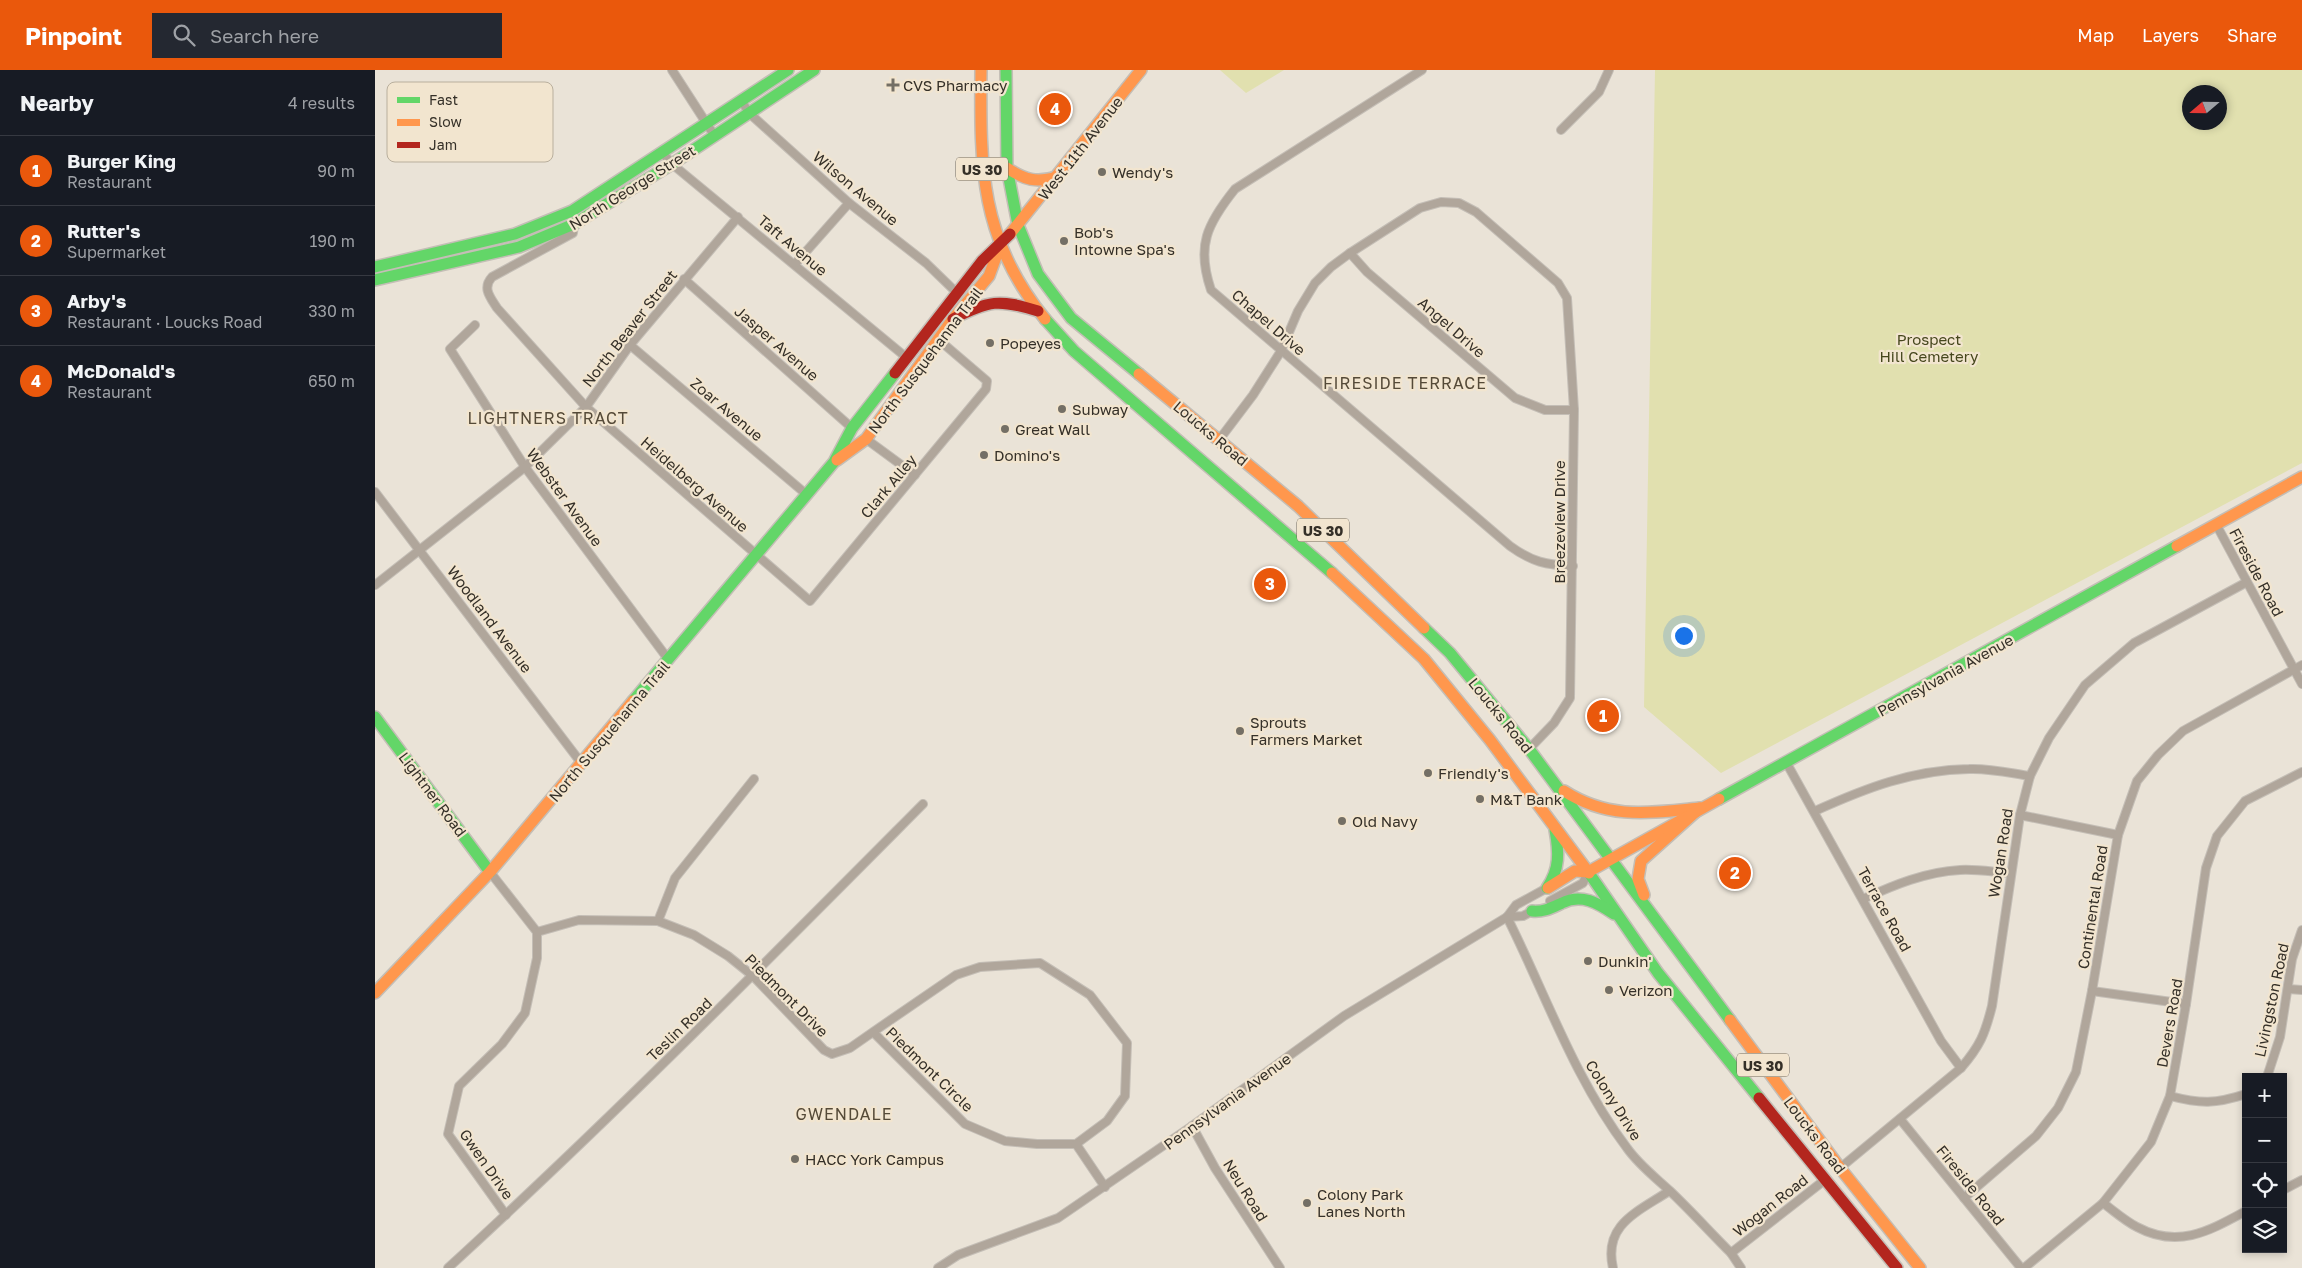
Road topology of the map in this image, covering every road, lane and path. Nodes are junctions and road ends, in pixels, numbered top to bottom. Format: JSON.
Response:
{"nodes":[{"id":1,"x":672,"y":70,"type":"edge"},
{"id":2,"x":787,"y":70,"type":"edge"},
{"id":3,"x":814,"y":70,"type":"edge"},
{"id":4,"x":981,"y":70,"type":"edge"},
{"id":5,"x":1006,"y":70,"type":"edge"},
{"id":6,"x":1141,"y":70,"type":"edge"},
{"id":7,"x":1422,"y":70,"type":"edge"},
{"id":8,"x":1609,"y":70,"type":"edge"},
{"id":9,"x":741,"y":100,"type":"junction"},
{"id":10,"x":749,"y":113,"type":"junction"},
{"id":11,"x":706,"y":124,"type":"junction"},
{"id":12,"x":1561,"y":130,"type":"dead end"},
{"id":13,"x":714,"y":135,"type":"junction"},
{"id":14,"x":662,"y":152,"type":"junction"},
{"id":15,"x":672,"y":164,"type":"junction"},
{"id":16,"x":1007,"y":168,"type":"junction"},
{"id":17,"x":1057,"y":177,"type":"junction"},
{"id":18,"x":849,"y":203,"type":"junction"},
{"id":19,"x":738,"y":217,"type":"junction"},
{"id":20,"x":574,"y":224,"type":"junction"},
{"id":21,"x":1018,"y":225,"type":"junction"},
{"id":22,"x":1000,"y":246,"type":"junction"},
{"id":23,"x":1350,"y":253,"type":"junction"},
{"id":24,"x":795,"y":264,"type":"junction"},
{"id":25,"x":375,"y":268,"type":"edge"},
{"id":26,"x":684,"y":279,"type":"junction"},
{"id":27,"x":375,"y":280,"type":"edge"},
{"id":28,"x":957,"y":293,"type":"junction"},
{"id":29,"x":1038,"y":312,"type":"junction"},
{"id":30,"x":953,"y":319,"type":"junction"},
{"id":31,"x":475,"y":325,"type":"dead end"},
{"id":32,"x":939,"y":340,"type":"junction"},
{"id":33,"x":630,"y":345,"type":"junction"},
{"id":34,"x":1281,"y":351,"type":"junction"},
{"id":35,"x":907,"y":358,"type":"junction"},
{"id":36,"x":586,"y":407,"type":"junction"},
{"id":37,"x":1574,"y":410,"type":"junction"},
{"id":38,"x":852,"y":428,"type":"junction"},
{"id":39,"x":866,"y":439,"type":"junction"},
{"id":40,"x":1219,"y":440,"type":"junction"},
{"id":41,"x":834,"y":462,"type":"junction"},
{"id":42,"x":525,"y":467,"type":"junction"},
{"id":43,"x":915,"y":475,"type":"junction"},
{"id":44,"x":2302,"y":477,"type":"edge"},
{"id":45,"x":375,"y":492,"type":"edge"},
{"id":46,"x":807,"y":494,"type":"junction"},
{"id":47,"x":2217,"y":526,"type":"junction"},
{"id":48,"x":420,"y":550,"type":"junction"},
{"id":49,"x":756,"y":556,"type":"junction"},
{"id":50,"x":1573,"y":566,"type":"junction"},
{"id":51,"x":2247,"y":582,"type":"junction"},
{"id":52,"x":375,"y":585,"type":"edge"},
{"id":53,"x":810,"y":601,"type":"joint"},
{"id":54,"x":668,"y":660,"type":"junction"},
{"id":55,"x":2302,"y":665,"type":"edge"},
{"id":56,"x":2294,"y":669,"type":"junction"},
{"id":57,"x":2302,"y":684,"type":"edge"},
{"id":58,"x":375,"y":717,"type":"edge"},
{"id":59,"x":1529,"y":749,"type":"junction"},
{"id":60,"x":1786,"y":762,"type":"junction"},
{"id":61,"x":582,"y":764,"type":"junction"},
{"id":62,"x":2302,"y":772,"type":"edge"},
{"id":63,"x":2030,"y":776,"type":"junction"},
{"id":64,"x":754,"y":780,"type":"dead end"},
{"id":65,"x":1557,"y":787,"type":"junction"},
{"id":66,"x":923,"y":804,"type":"dead end"},
{"id":67,"x":1700,"y":808,"type":"junction"},
{"id":68,"x":1815,"y":811,"type":"junction"},
{"id":69,"x":2020,"y":815,"type":"junction"},
{"id":70,"x":1554,"y":826,"type":"junction"},
{"id":71,"x":2118,"y":835,"type":"junction"},
{"id":72,"x":1612,"y":858,"type":"junction"},
{"id":73,"x":490,"y":872,"type":"junction"},
{"id":74,"x":1587,"y":872,"type":"junction"},
{"id":75,"x":2010,"y":873,"type":"junction"},
{"id":76,"x":1547,"y":888,"type":"junction"},
{"id":77,"x":1863,"y":899,"type":"junction"},
{"id":78,"x":1532,"y":911,"type":"junction"},
{"id":79,"x":1507,"y":917,"type":"junction"},
{"id":80,"x":1619,"y":917,"type":"junction"},
{"id":81,"x":658,"y":921,"type":"junction"},
{"id":82,"x":2302,"y":930,"type":"edge"},
{"id":83,"x":1664,"y":931,"type":"junction"},
{"id":84,"x":537,"y":932,"type":"junction"},
{"id":85,"x":753,"y":976,"type":"junction"},
{"id":86,"x":2288,"y":989,"type":"junction"},
{"id":87,"x":2302,"y":990,"type":"edge"},
{"id":88,"x":2092,"y":991,"type":"junction"},
{"id":89,"x":375,"y":993,"type":"edge"},
{"id":90,"x":2186,"y":1004,"type":"junction"},
{"id":91,"x":873,"y":1032,"type":"junction"},
{"id":92,"x":1961,"y":1068,"type":"junction"},
{"id":93,"x":2268,"y":1073,"type":"edge"},
{"id":94,"x":2242,"y":1095,"type":"edge"},
{"id":95,"x":2170,"y":1096,"type":"junction"},
{"id":96,"x":1900,"y":1119,"type":"junction"},
{"id":97,"x":1192,"y":1126,"type":"junction"},
{"id":98,"x":1076,"y":1144,"type":"junction"},
{"id":99,"x":1840,"y":1168,"type":"junction"},
{"id":100,"x":1826,"y":1179,"type":"junction"},
{"id":101,"x":2302,"y":1180,"type":"edge"},
{"id":102,"x":1105,"y":1187,"type":"junction"},
{"id":103,"x":2287,"y":1188,"type":"edge"},
{"id":104,"x":1669,"y":1191,"type":"junction"},
{"id":105,"x":1964,"y":1198,"type":"junction"},
{"id":106,"x":2103,"y":1203,"type":"junction"},
{"id":107,"x":2242,"y":1213,"type":"edge"},
{"id":108,"x":506,"y":1215,"type":"junction"},
{"id":109,"x":1731,"y":1253,"type":"junction"},
{"id":110,"x":448,"y":1268,"type":"edge"},
{"id":111,"x":938,"y":1268,"type":"edge"},
{"id":112,"x":1280,"y":1268,"type":"edge"},
{"id":113,"x":1613,"y":1268,"type":"edge"},
{"id":114,"x":1741,"y":1268,"type":"edge"},
{"id":115,"x":1897,"y":1268,"type":"edge"},
{"id":116,"x":1920,"y":1268,"type":"edge"},
{"id":117,"x":2023,"y":1268,"type":"edge"}],
"edges":[{"from":1,"to":11,"type":"street"},
{"from":2,"to":9,"type":"main road","name":"North George Street"},
{"from":3,"to":10,"type":"main road","name":"North George Street"},
{"from":4,"to":22,"type":"main road","number":"US 30"},
{"from":5,"to":16,"type":"main road","number":"US 30"},
{"from":6,"to":17,"type":"main road","name":"West 11th Avenue"},
{"from":7,"to":34,"type":"street","name":"Chapel Drive"},
{"from":8,"to":12,"type":"street"},
{"from":9,"to":10,"type":"street","name":"Wilson Avenue"},
{"from":9,"to":11,"type":"main road","name":"North George Street"},
{"from":10,"to":13,"type":"main road","name":"North George Street"},
{"from":10,"to":18,"type":"street","name":"Wilson Avenue"},
{"from":11,"to":13,"type":"street"},
{"from":11,"to":14,"type":"main road","name":"North George Street"},
{"from":13,"to":15,"type":"main road","name":"North George Street"},
{"from":14,"to":15,"type":"street","name":"Taft Avenue"},
{"from":14,"to":25,"type":"main road","name":"North George Street"},
{"from":15,"to":19,"type":"street","name":"Taft Avenue"},
{"from":15,"to":20,"type":"main road","name":"North George Street"},
{"from":16,"to":17,"type":"main road"},
{"from":16,"to":21,"type":"main road","number":"US 30"},
{"from":17,"to":21,"type":"main road","name":"West 11th Avenue"},
{"from":18,"to":24,"type":"street"},
{"from":18,"to":28,"type":"street","name":"Wilson Avenue"},
{"from":19,"to":24,"type":"street","name":"Taft Avenue"},
{"from":19,"to":26,"type":"street","name":"North Beaver Street"},
{"from":20,"to":27,"type":"main road","name":"North George Street"},
{"from":20,"to":36,"type":"street","name":"Heidelberg Avenue"},
{"from":21,"to":22,"type":"main road","name":"North Susquehanna Trail"},
{"from":21,"to":40,"type":"main road","name":"Loucks Road","number":"US 30"},
{"from":22,"to":28,"type":"main road","name":"North Susquehanna Trail"},
{"from":22,"to":29,"type":"main road","name":"Loucks Road","number":"US 30"},
{"from":22,"to":30,"type":"main road","name":"North Susquehanna Trail"},
{"from":23,"to":34,"type":"street"},
{"from":23,"to":37,"type":"street","name":"Angel Drive"},
{"from":23,"to":37,"type":"street","name":"Breezeview Drive"},
{"from":24,"to":35,"type":"street","name":"Taft Avenue"},
{"from":26,"to":33,"type":"street","name":"North Beaver Street"},
{"from":26,"to":38,"type":"street","name":"Jasper Avenue"},
{"from":28,"to":35,"type":"main road","name":"North Susquehanna Trail"},
{"from":29,"to":30,"type":"main road"},
{"from":29,"to":70,"type":"main road","name":"Loucks Road","number":"US 30"},
{"from":30,"to":32,"type":"main road","name":"North Susquehanna Trail"},
{"from":31,"to":42,"type":"street","name":"Webster Avenue"},
{"from":32,"to":39,"type":"main road","name":"North Susquehanna Trail"},
{"from":32,"to":43,"type":"street","name":"Clark Alley"},
{"from":33,"to":36,"type":"street","name":"North Beaver Street"},
{"from":33,"to":46,"type":"street","name":"Zoar Avenue"},
{"from":34,"to":40,"type":"street"},
{"from":34,"to":50,"type":"street","name":"Chapel Drive"},
{"from":35,"to":38,"type":"main road","name":"North Susquehanna Trail"},
{"from":36,"to":42,"type":"street","name":"North Beaver Street"},
{"from":36,"to":49,"type":"street","name":"Heidelberg Avenue"},
{"from":37,"to":50,"type":"street","name":"Breezeview Drive"},
{"from":38,"to":41,"type":"main road","name":"North Susquehanna Trail"},
{"from":39,"to":41,"type":"main road","name":"North Susquehanna Trail"},
{"from":39,"to":43,"type":"street"},
{"from":40,"to":59,"type":"main road","name":"Loucks Road","number":"US 30"},
{"from":41,"to":46,"type":"main road","name":"North Susquehanna Trail"},
{"from":42,"to":48,"type":"street","name":"North Beaver Street"},
{"from":42,"to":54,"type":"street","name":"Webster Avenue"},
{"from":43,"to":53,"type":"street","name":"Clark Alley"},
{"from":44,"to":47,"type":"main road","name":"Pennsylvania Avenue"},
{"from":45,"to":48,"type":"street","name":"Woodland Avenue"},
{"from":46,"to":49,"type":"main road","name":"North Susquehanna Trail"},
{"from":47,"to":51,"type":"street","name":"Fireside Road"},
{"from":47,"to":60,"type":"main road","name":"Pennsylvania Avenue"},
{"from":48,"to":52,"type":"street","name":"North Beaver Street"},
{"from":48,"to":61,"type":"street","name":"Woodland Avenue"},
{"from":49,"to":53,"type":"street","name":"Heidelberg Avenue"},
{"from":49,"to":54,"type":"main road","name":"North Susquehanna Trail"},
{"from":50,"to":59,"type":"street","name":"Breezeview Drive"},
{"from":51,"to":56,"type":"street","name":"Fireside Road"},
{"from":51,"to":63,"type":"street","name":"Wogan Road"},
{"from":54,"to":61,"type":"main road","name":"North Susquehanna Trail"},
{"from":55,"to":56,"type":"street","name":"Continental Road"},
{"from":56,"to":57,"type":"street","name":"Fireside Road"},
{"from":56,"to":71,"type":"street","name":"Continental Road"},
{"from":58,"to":73,"type":"main road","name":"Lightner Road"},
{"from":59,"to":65,"type":"main road","name":"Loucks Road","number":"US 30"},
{"from":60,"to":67,"type":"main road","name":"Pennsylvania Avenue"},
{"from":60,"to":68,"type":"street","name":"Terrace Road"},
{"from":61,"to":73,"type":"main road","name":"North Susquehanna Trail"},
{"from":62,"to":90,"type":"street","name":"Devers Road"},
{"from":63,"to":68,"type":"street"},
{"from":63,"to":69,"type":"street","name":"Wogan Road"},
{"from":64,"to":81,"type":"street"},
{"from":65,"to":67,"type":"main road"},
{"from":65,"to":72,"type":"main road","name":"Loucks Road","number":"US 30"},
{"from":66,"to":85,"type":"street","name":"Teslin Road"},
{"from":67,"to":72,"type":"main road","name":"Pennsylvania Avenue"},
{"from":67,"to":83,"type":"main road"},
{"from":68,"to":77,"type":"street","name":"Terrace Road"},
{"from":69,"to":71,"type":"street"},
{"from":69,"to":75,"type":"street","name":"Wogan Road"},
{"from":70,"to":74,"type":"main road","name":"Loucks Road","number":"US 30"},
{"from":70,"to":76,"type":"main road"},
{"from":71,"to":88,"type":"street","name":"Continental Road"},
{"from":72,"to":74,"type":"main road","name":"Pennsylvania Avenue"},
{"from":72,"to":83,"type":"main road","name":"Loucks Road","number":"US 30"},
{"from":73,"to":84,"type":"street"},
{"from":73,"to":89,"type":"main road","name":"North Susquehanna Trail"},
{"from":74,"to":76,"type":"main road","name":"Pennsylvania Avenue"},
{"from":74,"to":78,"type":"street","name":"Pennsylvania Avenue"},
{"from":74,"to":80,"type":"main road","name":"Loucks Road","number":"US 30"},
{"from":75,"to":77,"type":"street"},
{"from":75,"to":92,"type":"street","name":"Wogan Road"},
{"from":76,"to":79,"type":"street","name":"Pennsylvania Avenue"},
{"from":77,"to":92,"type":"street","name":"Terrace Road"},
{"from":78,"to":79,"type":"street","name":"Pennsylvania Avenue"},
{"from":78,"to":80,"type":"main road"},
{"from":79,"to":97,"type":"street","name":"Pennsylvania Avenue"},
{"from":79,"to":104,"type":"street","name":"Colony Drive"},
{"from":80,"to":100,"type":"main road","name":"Loucks Road","number":"US 30"},
{"from":81,"to":84,"type":"street","name":"Piedmont Drive"},
{"from":81,"to":85,"type":"street","name":"Piedmont Drive"},
{"from":82,"to":86,"type":"street","name":"Livingston Road"},
{"from":83,"to":99,"type":"main road","name":"Loucks Road","number":"US 30"},
{"from":84,"to":108,"type":"street","name":"Gwen Drive"},
{"from":85,"to":91,"type":"street","name":"Piedmont Drive"},
{"from":85,"to":108,"type":"street","name":"Teslin Road"},
{"from":86,"to":87,"type":"street"},
{"from":86,"to":93,"type":"street","name":"Livingston Road"},
{"from":88,"to":90,"type":"street"},
{"from":88,"to":105,"type":"street","name":"Continental Road"},
{"from":90,"to":95,"type":"street","name":"Devers Road"},
{"from":91,"to":98,"type":"street","name":"Piedmont Circle"},
{"from":91,"to":98,"type":"street","name":"Piedmont Circle"},
{"from":92,"to":96,"type":"street","name":"Wogan Road"},
{"from":94,"to":95,"type":"street"},
{"from":95,"to":106,"type":"street","name":"Devers Road"},
{"from":96,"to":99,"type":"street","name":"Wogan Road"},
{"from":96,"to":105,"type":"street","name":"Fireside Road"},
{"from":97,"to":102,"type":"street","name":"Pennsylvania Avenue"},
{"from":97,"to":112,"type":"street","name":"Neu Road"},
{"from":98,"to":102,"type":"street"},
{"from":99,"to":116,"type":"main road","name":"Loucks Road","number":"US 30"},
{"from":100,"to":109,"type":"street","name":"Wogan Road"},
{"from":100,"to":115,"type":"main road","name":"Loucks Road","number":"US 30"},
{"from":101,"to":103,"type":"street"},
{"from":102,"to":111,"type":"street","name":"Pennsylvania Avenue"},
{"from":104,"to":109,"type":"street","name":"Colony Drive"},
{"from":104,"to":113,"type":"street"},
{"from":105,"to":117,"type":"street","name":"Fireside Road"},
{"from":106,"to":107,"type":"street"},
{"from":106,"to":117,"type":"street","name":"Devers Road"},
{"from":108,"to":110,"type":"street","name":"Teslin Road"},
{"from":109,"to":114,"type":"street","name":"Colony Drive"}]}
